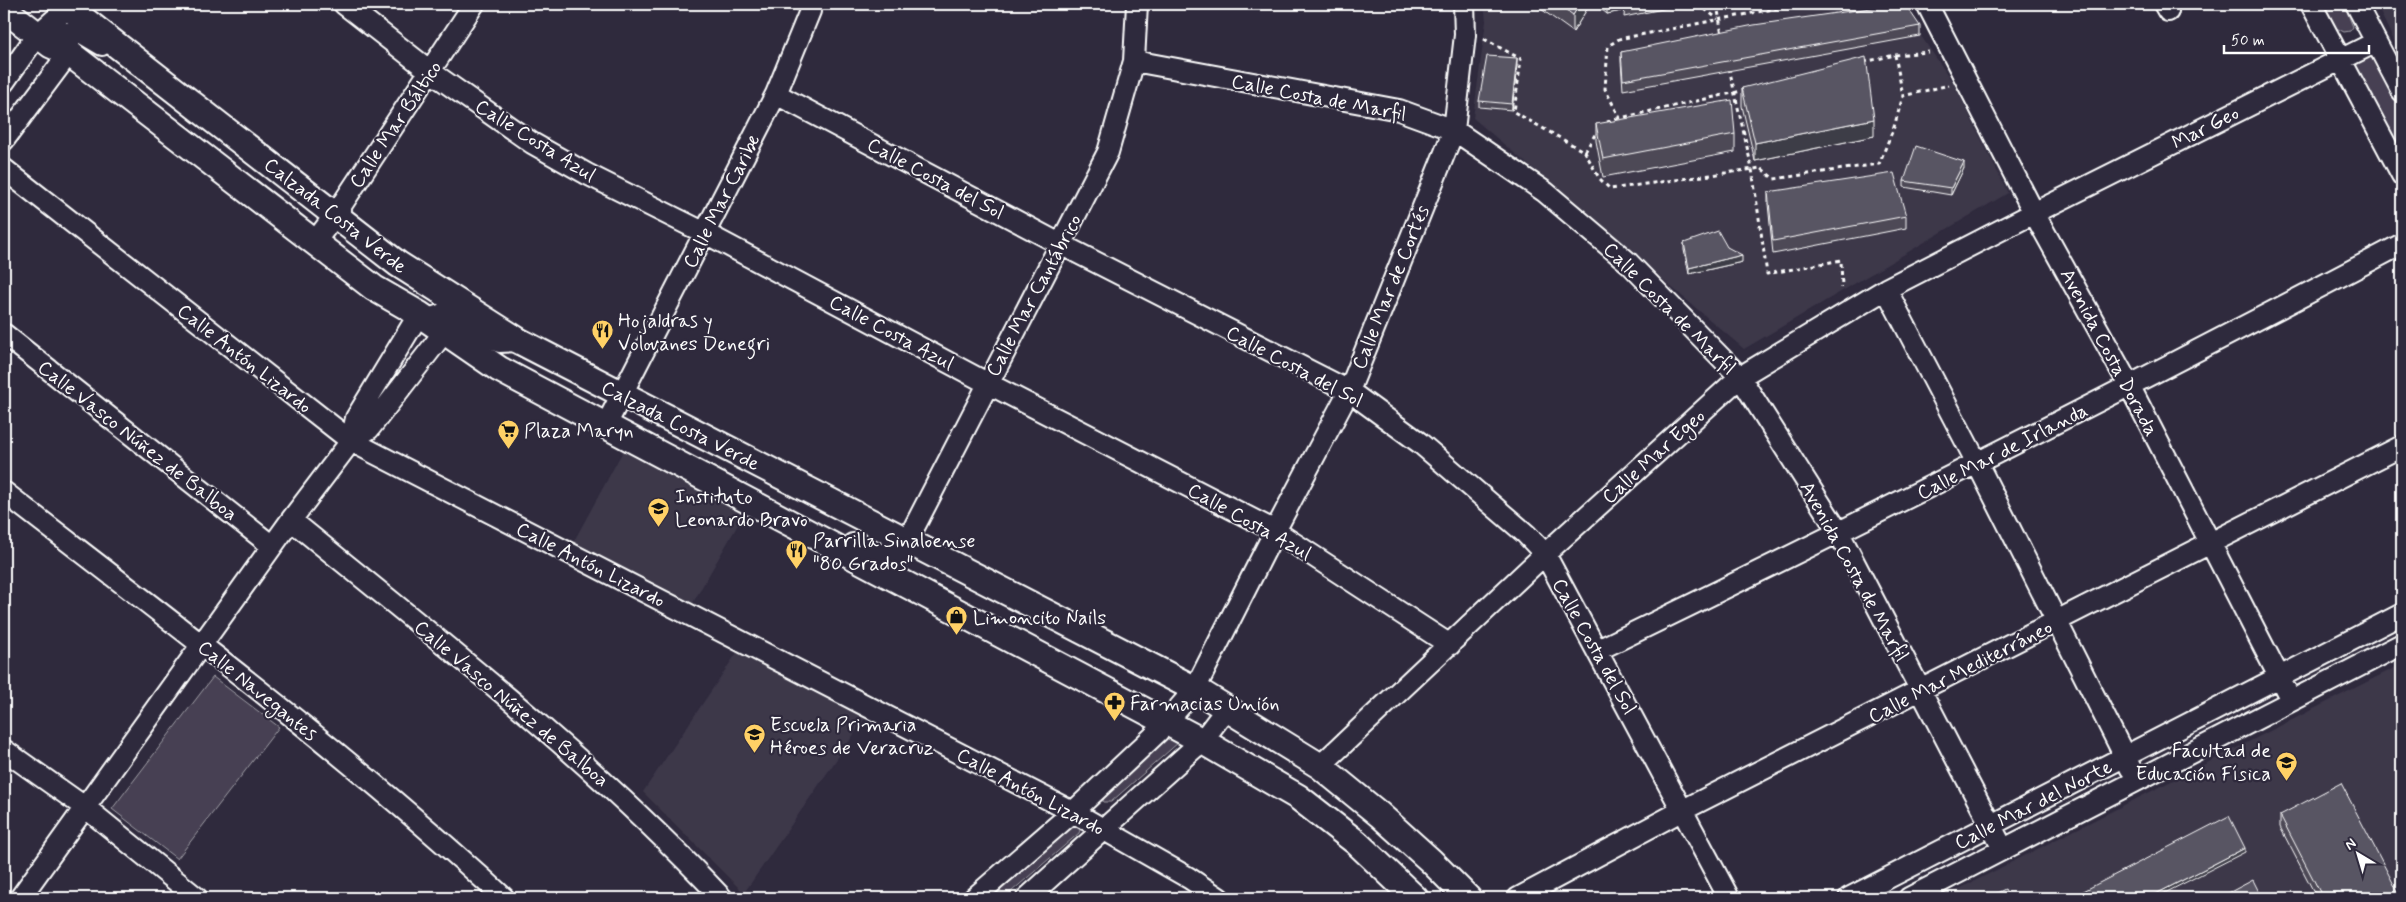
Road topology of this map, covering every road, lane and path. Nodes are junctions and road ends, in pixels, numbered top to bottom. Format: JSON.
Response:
{"nodes":[{"id":1,"x":344,"y":4,"type":"edge"},
{"id":2,"x":474,"y":4,"type":"edge"},
{"id":3,"x":811,"y":4,"type":"edge"},
{"id":4,"x":1137,"y":4,"type":"edge"},
{"id":5,"x":1464,"y":4,"type":"edge"},
{"id":6,"x":1698,"y":4,"type":"edge"},
{"id":7,"x":1717,"y":4,"type":"edge"},
{"id":8,"x":1799,"y":4,"type":"edge"},
{"id":9,"x":1927,"y":4,"type":"edge"},
{"id":10,"x":2311,"y":4,"type":"edge"},
{"id":11,"x":2356,"y":4,"type":"edge"},
{"id":12,"x":4,"y":9,"type":"edge"},
{"id":13,"x":68,"y":20,"type":"edge"},
{"id":14,"x":1719,"y":20,"type":"junction"},
{"id":15,"x":37,"y":35,"type":"junction"},
{"id":16,"x":1484,"y":38,"type":"dead end"},
{"id":17,"x":1723,"y":38,"type":"edge"},
{"id":18,"x":2376,"y":42,"type":"junction"},
{"id":19,"x":1932,"y":51,"type":"dead end"},
{"id":20,"x":1895,"y":55,"type":"junction"},
{"id":21,"x":2342,"y":59,"type":"junction"},
{"id":22,"x":1134,"y":61,"type":"junction"},
{"id":23,"x":1857,"y":64,"type":"edge"},
{"id":24,"x":1728,"y":65,"type":"edge"},
{"id":25,"x":430,"y":72,"type":"junction"},
{"id":26,"x":4,"y":82,"type":"edge"},
{"id":27,"x":1954,"y":84,"type":"dead end"},
{"id":28,"x":1753,"y":88,"type":"edge"},
{"id":29,"x":2402,"y":91,"type":"edge"},
{"id":30,"x":1734,"y":92,"type":"junction"},
{"id":31,"x":776,"y":94,"type":"junction"},
{"id":32,"x":1903,"y":96,"type":"junction"},
{"id":33,"x":1620,"y":118,"type":"junction"},
{"id":34,"x":1454,"y":130,"type":"junction"},
{"id":35,"x":4,"y":140,"type":"edge"},
{"id":36,"x":1585,"y":152,"type":"junction"},
{"id":37,"x":217,"y":168,"type":"junction"},
{"id":38,"x":4,"y":169,"type":"edge"},
{"id":39,"x":1752,"y":169,"type":"junction"},
{"id":40,"x":2402,"y":175,"type":"edge"},
{"id":41,"x":2034,"y":212,"type":"junction"},
{"id":42,"x":335,"y":215,"type":"junction"},
{"id":43,"x":706,"y":233,"type":"junction"},
{"id":44,"x":314,"y":243,"type":"junction"},
{"id":45,"x":1060,"y":244,"type":"junction"},
{"id":46,"x":2402,"y":244,"type":"edge"},
{"id":47,"x":1842,"y":288,"type":"dead end"},
{"id":48,"x":1886,"y":289,"type":"junction"},
{"id":49,"x":420,"y":314,"type":"junction"},
{"id":50,"x":445,"y":331,"type":"junction"},
{"id":51,"x":4,"y":334,"type":"edge"},
{"id":52,"x":519,"y":341,"type":"junction"},
{"id":53,"x":1740,"y":377,"type":"junction"},
{"id":54,"x":987,"y":383,"type":"junction"},
{"id":55,"x":2130,"y":387,"type":"junction"},
{"id":56,"x":1349,"y":391,"type":"junction"},
{"id":57,"x":622,"y":394,"type":"junction"},
{"id":58,"x":606,"y":425,"type":"junction"},
{"id":59,"x":351,"y":441,"type":"junction"},
{"id":60,"x":2402,"y":446,"type":"edge"},
{"id":61,"x":1977,"y":463,"type":"junction"},
{"id":62,"x":4,"y":492,"type":"edge"},
{"id":63,"x":291,"y":520,"type":"junction"},
{"id":64,"x":790,"y":522,"type":"junction"},
{"id":65,"x":1275,"y":531,"type":"junction"},
{"id":66,"x":1839,"y":533,"type":"junction"},
{"id":67,"x":907,"y":542,"type":"junction"},
{"id":68,"x":2209,"y":542,"type":"junction"},
{"id":69,"x":272,"y":546,"type":"junction"},
{"id":70,"x":1545,"y":554,"type":"junction"},
{"id":71,"x":890,"y":574,"type":"junction"},
{"id":72,"x":2402,"y":614,"type":"edge"},
{"id":73,"x":2057,"y":621,"type":"junction"},
{"id":74,"x":2402,"y":644,"type":"edge"},
{"id":75,"x":202,"y":645,"type":"junction"},
{"id":76,"x":1450,"y":646,"type":"junction"},
{"id":77,"x":1598,"y":650,"type":"junction"},
{"id":78,"x":2279,"y":676,"type":"junction"},
{"id":79,"x":1195,"y":688,"type":"junction"},
{"id":80,"x":1920,"y":691,"type":"junction"},
{"id":81,"x":2291,"y":700,"type":"junction"},
{"id":82,"x":1227,"y":708,"type":"junction"},
{"id":83,"x":1168,"y":722,"type":"junction"},
{"id":84,"x":1202,"y":740,"type":"junction"},
{"id":85,"x":4,"y":750,"type":"edge"},
{"id":86,"x":2125,"y":757,"type":"junction"},
{"id":87,"x":1320,"y":766,"type":"junction"},
{"id":88,"x":2136,"y":780,"type":"junction"},
{"id":89,"x":86,"y":808,"type":"junction"},
{"id":90,"x":1684,"y":810,"type":"junction"},
{"id":91,"x":1073,"y":812,"type":"junction"},
{"id":92,"x":1990,"y":827,"type":"junction"},
{"id":93,"x":1105,"y":829,"type":"junction"},
{"id":94,"x":2003,"y":849,"type":"junction"},
{"id":95,"x":20,"y":898,"type":"edge"},
{"id":96,"x":197,"y":898,"type":"edge"},
{"id":97,"x":504,"y":898,"type":"edge"},
{"id":98,"x":722,"y":898,"type":"edge"},
{"id":99,"x":974,"y":898,"type":"edge"},
{"id":100,"x":1027,"y":898,"type":"edge"},
{"id":101,"x":1219,"y":898,"type":"edge"},
{"id":102,"x":1415,"y":898,"type":"edge"},
{"id":103,"x":1468,"y":898,"type":"edge"},
{"id":104,"x":1518,"y":898,"type":"edge"},
{"id":105,"x":1729,"y":898,"type":"edge"},
{"id":106,"x":1849,"y":898,"type":"edge"},
{"id":107,"x":1909,"y":898,"type":"edge"}],
"edges":[{"from":1,"to":25,"type":"street","name":"Calle Costa Azul"},
{"from":2,"to":25,"type":"street","name":"Calle Mar Báltico"},
{"from":3,"to":31,"type":"street","name":"Calle Mar Caribe"},
{"from":4,"to":22,"type":"street","name":"Calle Mar Cantábrico"},
{"from":5,"to":34,"type":"street","name":"Calle Mar de Cortés"},
{"from":6,"to":14,"type":"path"},
{"from":7,"to":14,"type":"path"},
{"from":8,"to":14,"type":"path"},
{"from":9,"to":41,"type":"street","name":"Avenida Costa Dorada"},
{"from":10,"to":21,"type":"street"},
{"from":11,"to":18,"type":"street"},
{"from":12,"to":15,"type":"main road","name":"Calzada Costa Verde"},
{"from":13,"to":15,"type":"street"},
{"from":13,"to":15,"type":"main road","name":"Calzada Costa Verde"},
{"from":13,"to":35,"type":"street"},
{"from":13,"to":37,"type":"main road","name":"Calzada Costa Verde"},
{"from":13,"to":42,"type":"main road","name":"Calzada Costa Verde"},
{"from":14,"to":17,"type":"path"},
{"from":14,"to":33,"type":"path"},
{"from":15,"to":26,"type":"street"},
{"from":16,"to":36,"type":"path"},
{"from":18,"to":21,"type":"street","name":"Mar Geo"},
{"from":18,"to":29,"type":"street"},
{"from":19,"to":20,"type":"path"},
{"from":20,"to":23,"type":"path"},
{"from":20,"to":32,"type":"path"},
{"from":21,"to":40,"type":"street"},
{"from":21,"to":41,"type":"street","name":"Mar Geo"},
{"from":22,"to":34,"type":"street","name":"Calle Costa de Marfil"},
{"from":22,"to":45,"type":"street","name":"Calle Mar Cantábrico"},
{"from":24,"to":30,"type":"path"},
{"from":25,"to":42,"type":"street","name":"Calle Mar Báltico"},
{"from":25,"to":43,"type":"street","name":"Calle Costa Azul"},
{"from":27,"to":32,"type":"path"},
{"from":28,"to":30,"type":"path"},
{"from":30,"to":33,"type":"path"},
{"from":30,"to":39,"type":"path"},
{"from":31,"to":43,"type":"street","name":"Calle Mar Caribe"},
{"from":31,"to":45,"type":"street","name":"Calle Costa del Sol"},
{"from":32,"to":39,"type":"path"},
{"from":33,"to":36,"type":"path"},
{"from":34,"to":53,"type":"street","name":"Calle Costa de Marfil"},
{"from":34,"to":56,"type":"street","name":"Calle Mar de Cortés"},
{"from":36,"to":39,"type":"path"},
{"from":37,"to":42,"type":"street"},
{"from":37,"to":44,"type":"main road","name":"Calzada Costa Verde"},
{"from":38,"to":59,"type":"street","name":"Calle Antón Lizardo"},
{"from":39,"to":47,"type":"path"},
{"from":41,"to":48,"type":"street","name":"Calle Mar Egeo"},
{"from":41,"to":55,"type":"street","name":"Avenida Costa Dorada"},
{"from":42,"to":44,"type":"street","name":"Calle Mar Báltico"},
{"from":42,"to":52,"type":"main road","name":"Calzada Costa Verde"},
{"from":43,"to":54,"type":"street","name":"Calle Costa Azul"},
{"from":43,"to":57,"type":"street","name":"Calle Mar Caribe"},
{"from":44,"to":49,"type":"main road","name":"Calzada Costa Verde"},
{"from":45,"to":54,"type":"street","name":"Calle Mar Cantábrico"},
{"from":45,"to":56,"type":"street","name":"Calle Costa del Sol"},
{"from":46,"to":55,"type":"street","name":"Calle Mar de Irlanda"},
{"from":48,"to":53,"type":"street","name":"Calle Mar Egeo"},
{"from":48,"to":61,"type":"street"},
{"from":49,"to":50,"type":"main road","name":"Calzada Costa Verde"},
{"from":49,"to":52,"type":"street"},
{"from":49,"to":59,"type":"street"},
{"from":50,"to":58,"type":"main road","name":"Calzada Costa Verde"},
{"from":50,"to":59,"type":"street"},
{"from":51,"to":69,"type":"street","name":"Calle Vasco Núñez de Balboa"},
{"from":52,"to":57,"type":"main road","name":"Calzada Costa Verde"},
{"from":53,"to":66,"type":"street","name":"Avenida Costa de Marfil"},
{"from":53,"to":70,"type":"street","name":"Calle Mar Egeo"},
{"from":54,"to":65,"type":"street","name":"Calle Costa Azul"},
{"from":54,"to":67,"type":"street","name":"Calle Mar Cantábrico"},
{"from":55,"to":61,"type":"street","name":"Calle Mar de Irlanda"},
{"from":55,"to":68,"type":"street","name":"Avenida Costa Dorada"},
{"from":56,"to":65,"type":"street","name":"Calle Mar de Cortés"},
{"from":56,"to":70,"type":"street","name":"Calle Costa del Sol"},
{"from":57,"to":58,"type":"street","name":"Calle Mar Caribe"},
{"from":57,"to":67,"type":"main road","name":"Calzada Costa Verde"},
{"from":58,"to":64,"type":"main road","name":"Calzada Costa Verde"},
{"from":59,"to":63,"type":"street"},
{"from":59,"to":91,"type":"street","name":"Calle Antón Lizardo"},
{"from":60,"to":68,"type":"street","name":"Calle Mar Mediterráneo"},
{"from":61,"to":66,"type":"street","name":"Calle Mar de Irlanda"},
{"from":61,"to":73,"type":"street"},
{"from":62,"to":75,"type":"street","name":"Calle Navegantes"},
{"from":63,"to":69,"type":"street"},
{"from":63,"to":98,"type":"street","name":"Calle Vasco Núñez de Balboa"},
{"from":64,"to":67,"type":"street"},
{"from":64,"to":71,"type":"main road","name":"Calzada Costa Verde"},
{"from":65,"to":76,"type":"street","name":"Calle Costa Azul"},
{"from":65,"to":79,"type":"street","name":"Calle Mar de Cortés"},
{"from":66,"to":77,"type":"street","name":"Calle Mar de Irlanda"},
{"from":66,"to":80,"type":"street","name":"Avenida Costa de Marfil"},
{"from":67,"to":71,"type":"street","name":"Calle Mar Cantábrico"},
{"from":67,"to":79,"type":"main road","name":"Calzada Costa Verde"},
{"from":68,"to":73,"type":"street","name":"Calle Mar Mediterráneo"},
{"from":68,"to":78,"type":"street","name":"Avenida Costa Dorada"},
{"from":69,"to":75,"type":"street"},
{"from":70,"to":76,"type":"street","name":"Calle Mar Egeo"},
{"from":70,"to":77,"type":"street","name":"Calle Costa del Sol"},
{"from":71,"to":83,"type":"main road","name":"Calzada Costa Verde"},
{"from":72,"to":78,"type":"street","name":"Calle Mar del Norte"},
{"from":73,"to":80,"type":"street","name":"Calle Mar Mediterráneo"},
{"from":73,"to":86,"type":"street"},
{"from":74,"to":81,"type":"street","name":"Calle Mar del Norte"},
{"from":75,"to":89,"type":"street"},
{"from":75,"to":97,"type":"street","name":"Calle Navegantes"},
{"from":76,"to":87,"type":"street","name":"Calle Mar Egeo"},
{"from":77,"to":90,"type":"street","name":"Calle Costa del Sol"},
{"from":78,"to":81,"type":"street","name":"Avenida Costa Dorada"},
{"from":78,"to":86,"type":"street","name":"Calle Mar del Norte"},
{"from":79,"to":82,"type":"main road","name":"Calzada Costa Verde"},
{"from":79,"to":83,"type":"street","name":"Calle Mar de Cortés"},
{"from":80,"to":90,"type":"street","name":"Calle Mar Mediterráneo"},
{"from":80,"to":92,"type":"street","name":"Avenida Costa de Marfil"},
{"from":81,"to":88,"type":"street","name":"Calle Mar del Norte"},
{"from":82,"to":84,"type":"street"},
{"from":82,"to":87,"type":"main road","name":"Calzada Costa Verde"},
{"from":83,"to":84,"type":"main road","name":"Calzada Costa Verde"},
{"from":83,"to":91,"type":"street","name":"Calle Mar de Cortés"},
{"from":84,"to":93,"type":"street"},
{"from":84,"to":102,"type":"main road","name":"Calzada Costa Verde"},
{"from":85,"to":89,"type":"street"},
{"from":86,"to":88,"type":"street"},
{"from":86,"to":92,"type":"street","name":"Calle Mar del Norte"},
{"from":87,"to":103,"type":"main road","name":"Calzada Costa Verde"},
{"from":88,"to":94,"type":"street","name":"Calle Mar del Norte"},
{"from":89,"to":95,"type":"street"},
{"from":89,"to":96,"type":"street"},
{"from":90,"to":104,"type":"street","name":"Calle Mar Mediterráneo"},
{"from":90,"to":105,"type":"street","name":"Calle Costa del Sol"},
{"from":91,"to":93,"type":"street","name":"Calle Antón Lizardo"},
{"from":91,"to":99,"type":"street","name":"Calle Mar de Cortés"},
{"from":92,"to":94,"type":"street","name":"Avenida Costa de Marfil"},
{"from":92,"to":106,"type":"street","name":"Calle Mar del Norte"},
{"from":93,"to":100,"type":"street"},
{"from":93,"to":101,"type":"street","name":"Calle Antón Lizardo"},
{"from":94,"to":107,"type":"street","name":"Calle Mar del Norte"}]}
